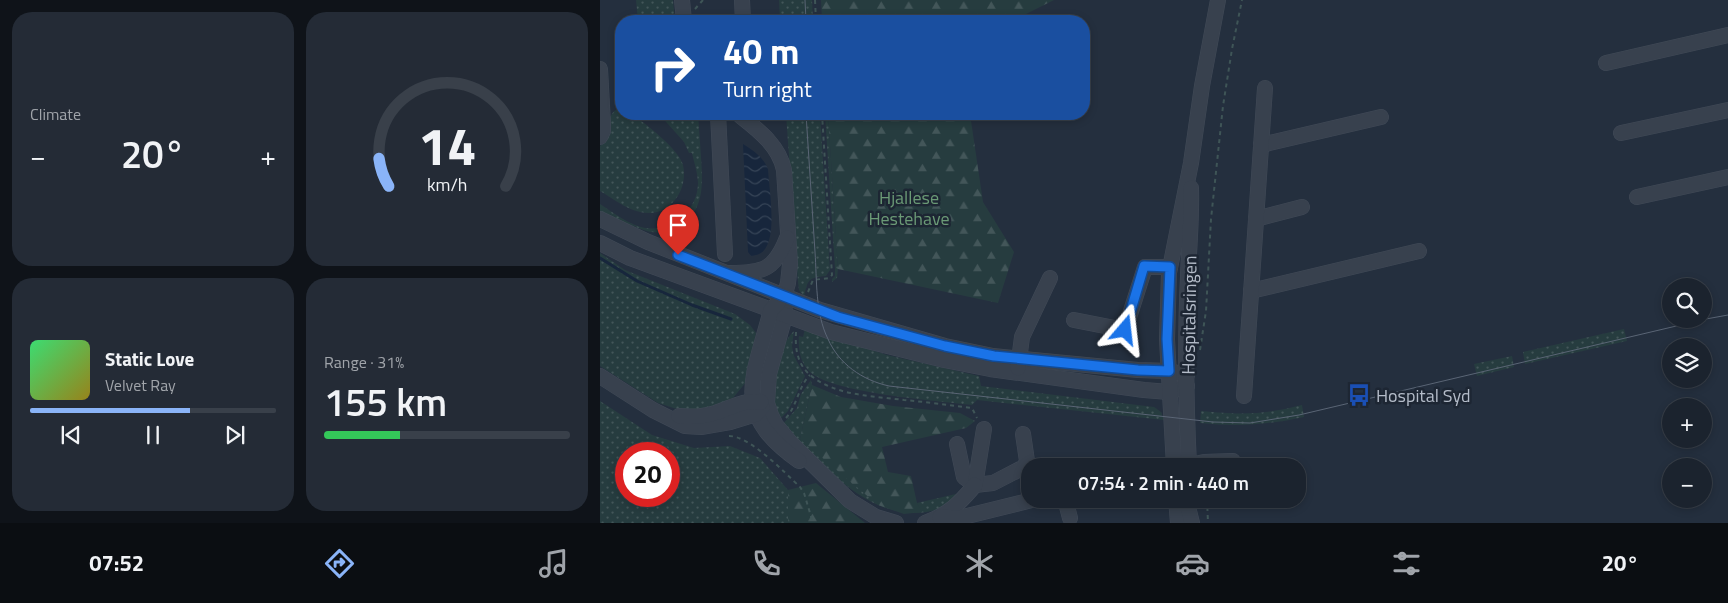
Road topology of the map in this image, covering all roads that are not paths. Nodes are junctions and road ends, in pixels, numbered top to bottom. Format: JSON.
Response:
{"nodes":[{"id":1,"x":682,"y":0,"type":"edge"},
{"id":2,"x":742,"y":0,"type":"edge"},
{"id":3,"x":1218,"y":0,"type":"edge"},
{"id":4,"x":683,"y":15,"type":"edge"},
{"id":5,"x":743,"y":15,"type":"edge"},
{"id":6,"x":1728,"y":36,"type":"edge"},
{"id":7,"x":1606,"y":63,"type":"dead end"},
{"id":8,"x":600,"y":69,"type":"edge"},
{"id":9,"x":1265,"y":88,"type":"dead end"},
{"id":10,"x":1728,"y":110,"type":"edge"},
{"id":11,"x":1381,"y":117,"type":"dead end"},
{"id":12,"x":718,"y":120,"type":"edge"},
{"id":13,"x":749,"y":120,"type":"edge"},
{"id":14,"x":1621,"y":133,"type":"dead end"},
{"id":15,"x":600,"y":137,"type":"edge"},
{"id":16,"x":1261,"y":145,"type":"junction"},
{"id":17,"x":1191,"y":163,"type":"junction"},
{"id":18,"x":1728,"y":177,"type":"edge"},
{"id":19,"x":1638,"y":197,"type":"dead end"},
{"id":20,"x":1302,"y":207,"type":"dead end"},
{"id":21,"x":600,"y":219,"type":"edge"},
{"id":22,"x":1256,"y":219,"type":"junction"},
{"id":23,"x":1178,"y":223,"type":"junction"},
{"id":24,"x":788,"y":236,"type":"junction"},
{"id":25,"x":600,"y":243,"type":"edge"},
{"id":26,"x":1419,"y":251,"type":"dead end"},
{"id":27,"x":725,"y":254,"type":"dead end"},
{"id":28,"x":1170,"y":267,"type":"junction"},
{"id":29,"x":724,"y":273,"type":"junction"},
{"id":30,"x":1050,"y":278,"type":"dead end"},
{"id":31,"x":1251,"y":291,"type":"junction"},
{"id":32,"x":784,"y":297,"type":"junction"},
{"id":33,"x":771,"y":310,"type":"junction"},
{"id":34,"x":792,"y":319,"type":"junction"},
{"id":35,"x":1074,"y":320,"type":"dead end"},
{"id":36,"x":1020,"y":368,"type":"junction"},
{"id":37,"x":600,"y":376,"type":"edge"},
{"id":38,"x":1176,"y":383,"type":"junction"},
{"id":39,"x":1244,"y":396,"type":"dead end"},
{"id":40,"x":767,"y":403,"type":"junction"},
{"id":41,"x":754,"y":407,"type":"junction"},
{"id":42,"x":984,"y":429,"type":"road end"},
{"id":43,"x":1023,"y":434,"type":"dead end"},
{"id":44,"x":957,"y":444,"type":"dead end"},
{"id":45,"x":1183,"y":458,"type":"edge"},
{"id":46,"x":975,"y":484,"type":"junction"},
{"id":47,"x":834,"y":486,"type":"junction"},
{"id":48,"x":1021,"y":503,"type":"edge"},
{"id":49,"x":1067,"y":508,"type":"edge"},
{"id":50,"x":1177,"y":508,"type":"edge"},
{"id":51,"x":1188,"y":508,"type":"edge"},
{"id":52,"x":1191,"y":508,"type":"edge"},
{"id":53,"x":1070,"y":518,"type":"dead end"},
{"id":54,"x":942,"y":520,"type":"edge"},
{"id":55,"x":896,"y":523,"type":"edge"},
{"id":56,"x":925,"y":523,"type":"edge"},
{"id":57,"x":1178,"y":523,"type":"edge"},
{"id":58,"x":1192,"y":523,"type":"edge"}],
"edges":[{"from":1,"to":4,"type":"street"},
{"from":2,"to":5,"type":"street"},
{"from":3,"to":17,"type":"street","name":"Hospitalsringen"},
{"from":6,"to":7,"type":"street"},
{"from":8,"to":15,"type":"street"},
{"from":9,"to":16,"type":"street"},
{"from":10,"to":14,"type":"street"},
{"from":11,"to":16,"type":"street"},
{"from":12,"to":27,"type":"street"},
{"from":13,"to":24,"type":"street"},
{"from":16,"to":22,"type":"street"},
{"from":17,"to":23,"type":"street","name":"Hospitalsringen"},
{"from":17,"to":38,"type":"street","name":"Hospitalsringen"},
{"from":18,"to":19,"type":"street"},
{"from":20,"to":22,"type":"street"},
{"from":21,"to":29,"type":"street"},
{"from":22,"to":31,"type":"street"},
{"from":23,"to":28,"type":"street","name":"Hospitalsringen"},
{"from":23,"to":38,"type":"street"},
{"from":24,"to":29,"type":"street"},
{"from":24,"to":32,"type":"street"},
{"from":25,"to":33,"type":"street"},
{"from":26,"to":31,"type":"street"},
{"from":28,"to":35,"type":"street"},
{"from":28,"to":38,"type":"street","name":"Hospitalsringen"},
{"from":29,"to":32,"type":"street"},
{"from":30,"to":36,"type":"street"},
{"from":31,"to":39,"type":"street"},
{"from":32,"to":33,"type":"street"},
{"from":32,"to":34,"type":"street"},
{"from":32,"to":36,"type":"street"},
{"from":33,"to":34,"type":"street"},
{"from":33,"to":41,"type":"street"},
{"from":34,"to":36,"type":"street"},
{"from":34,"to":40,"type":"street"},
{"from":36,"to":38,"type":"street"},
{"from":36,"to":38,"type":"street"},
{"from":37,"to":41,"type":"street"},
{"from":38,"to":45,"type":"street"},
{"from":40,"to":41,"type":"street"},
{"from":40,"to":47,"type":"street"},
{"from":41,"to":47,"type":"street"},
{"from":42,"to":46,"type":"street"},
{"from":43,"to":46,"type":"street"},
{"from":44,"to":46,"type":"street"},
{"from":46,"to":54,"type":"street"},
{"from":47,"to":55,"type":"street"},
{"from":48,"to":54,"type":"street"},
{"from":49,"to":53,"type":"street"},
{"from":50,"to":57,"type":"street"},
{"from":51,"to":58,"type":"street"},
{"from":52,"to":58,"type":"street"},
{"from":54,"to":56,"type":"street"}]}
